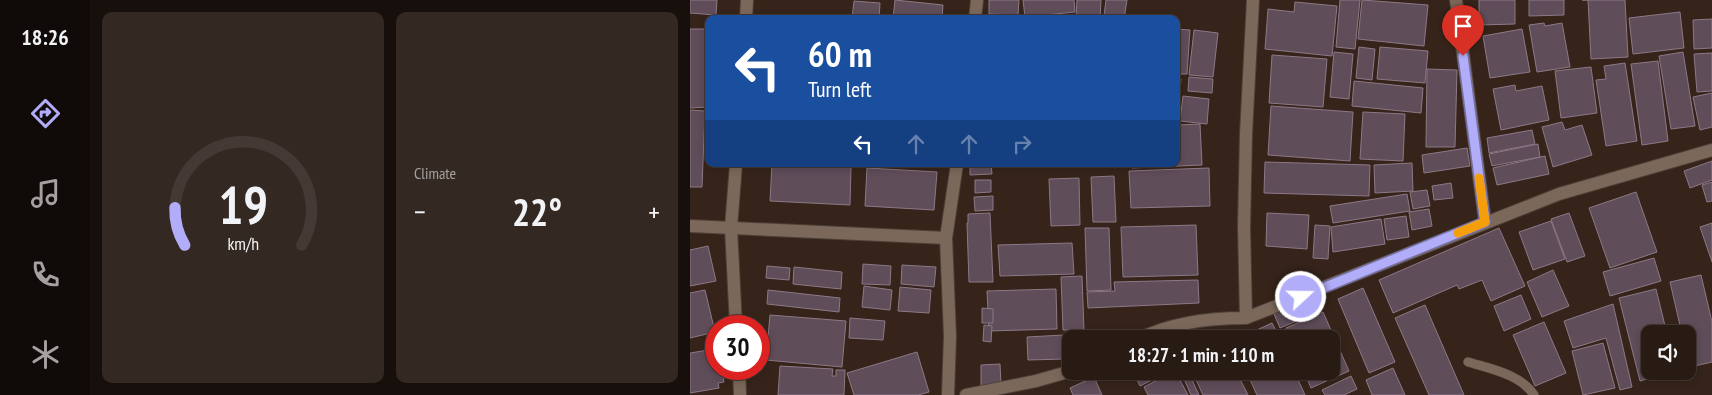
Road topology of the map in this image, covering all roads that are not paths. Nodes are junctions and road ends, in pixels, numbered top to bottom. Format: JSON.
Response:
{"nodes":[{"id":1,"x":747,"y":0,"type":"edge"},
{"id":2,"x":977,"y":0,"type":"edge"},
{"id":3,"x":1253,"y":0,"type":"edge"},
{"id":4,"x":1456,"y":0,"type":"edge"},
{"id":5,"x":746,"y":15,"type":"edge"},
{"id":6,"x":975,"y":15,"type":"edge"},
{"id":7,"x":1712,"y":150,"type":"edge"},
{"id":8,"x":736,"y":167,"type":"edge"},
{"id":9,"x":957,"y":167,"type":"edge"},
{"id":10,"x":1485,"y":222,"type":"junction"},
{"id":11,"x":690,"y":226,"type":"edge"},
{"id":12,"x":731,"y":228,"type":"junction"},
{"id":13,"x":946,"y":238,"type":"junction"},
{"id":14,"x":735,"y":315,"type":"edge"},
{"id":15,"x":1246,"y":318,"type":"junction"},
{"id":16,"x":1163,"y":330,"type":"edge"},
{"id":17,"x":1468,"y":362,"type":"dead end"},
{"id":18,"x":1062,"y":374,"type":"edge"},
{"id":19,"x":739,"y":380,"type":"edge"},
{"id":20,"x":740,"y":395,"type":"edge"},
{"id":21,"x":948,"y":395,"type":"edge"},
{"id":22,"x":966,"y":395,"type":"edge"},
{"id":23,"x":1534,"y":395,"type":"edge"}],
"edges":[{"from":1,"to":5,"type":"street"},
{"from":2,"to":6,"type":"street"},
{"from":3,"to":15,"type":"street"},
{"from":4,"to":10,"type":"street"},
{"from":7,"to":10,"type":"street"},
{"from":8,"to":12,"type":"street"},
{"from":9,"to":13,"type":"street"},
{"from":10,"to":15,"type":"street"},
{"from":11,"to":12,"type":"street"},
{"from":12,"to":13,"type":"street"},
{"from":12,"to":14,"type":"street"},
{"from":13,"to":21,"type":"street"},
{"from":15,"to":16,"type":"street"},
{"from":17,"to":23,"type":"lane"},
{"from":18,"to":22,"type":"street"},
{"from":19,"to":20,"type":"street"}]}
